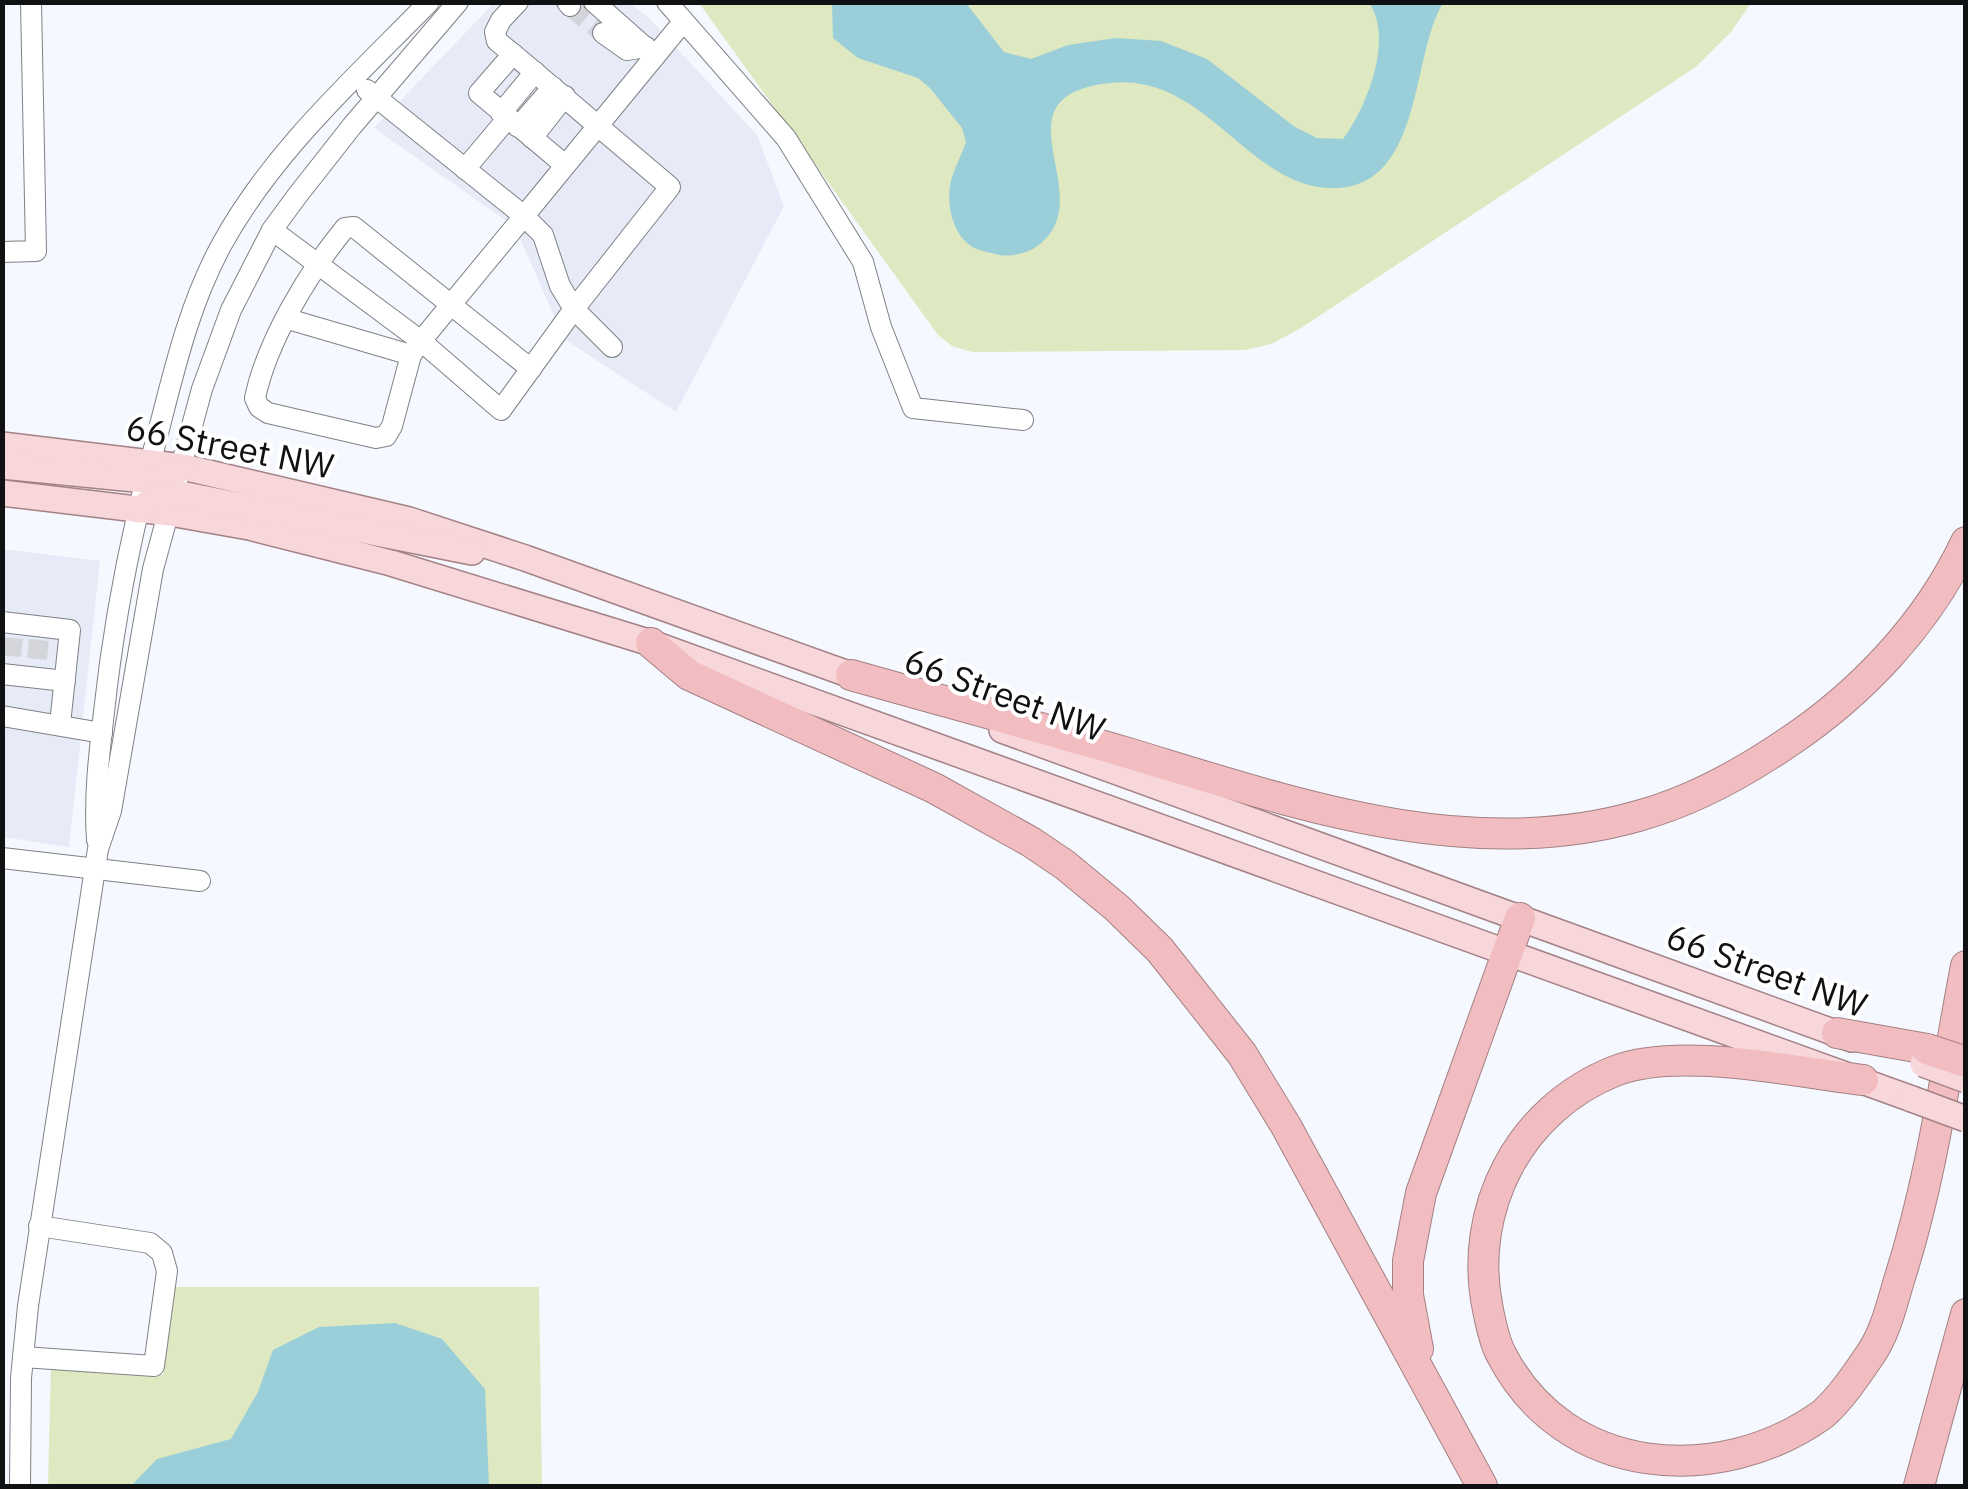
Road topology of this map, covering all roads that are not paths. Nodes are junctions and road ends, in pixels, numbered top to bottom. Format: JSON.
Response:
{"nodes":[{"id":1,"x":30,"y":2,"type":"edge"},
{"id":2,"x":429,"y":2,"type":"edge"},
{"id":3,"x":458,"y":2,"type":"edge"},
{"id":4,"x":518,"y":2,"type":"edge"},
{"id":5,"x":594,"y":2,"type":"edge"},
{"id":6,"x":667,"y":2,"type":"edge"},
{"id":7,"x":683,"y":22,"type":"junction"},
{"id":8,"x":603,"y":33,"type":"tunnel mouth"},
{"id":9,"x":650,"y":52,"type":"junction"},
{"id":10,"x":513,"y":54,"type":"junction"},
{"id":11,"x":402,"y":67,"type":"junction"},
{"id":12,"x":535,"y":72,"type":"junction"},
{"id":13,"x":353,"y":80,"type":"junction"},
{"id":14,"x":559,"y":92,"type":"junction"},
{"id":15,"x":376,"y":97,"type":"junction"},
{"id":16,"x":514,"y":124,"type":"junction"},
{"id":17,"x":600,"y":125,"type":"junction"},
{"id":18,"x":412,"y":126,"type":"junction"},
{"id":19,"x":565,"y":165,"type":"junction"},
{"id":20,"x":465,"y":169,"type":"junction"},
{"id":21,"x":524,"y":216,"type":"junction"},
{"id":22,"x":272,"y":230,"type":"junction"},
{"id":23,"x":2,"y":252,"type":"edge"},
{"id":24,"x":318,"y":262,"type":"junction"},
{"id":25,"x":452,"y":303,"type":"junction"},
{"id":26,"x":574,"y":309,"type":"junction"},
{"id":27,"x":288,"y":320,"type":"junction"},
{"id":28,"x":612,"y":347,"type":"dead end"},
{"id":29,"x":416,"y":348,"type":"junction"},
{"id":30,"x":531,"y":369,"type":"junction"},
{"id":31,"x":1023,"y":420,"type":"dead end"},
{"id":32,"x":2,"y":445,"type":"edge"},
{"id":33,"x":2,"y":466,"type":"edge"},
{"id":34,"x":183,"y":467,"type":"junction"},
{"id":35,"x":147,"y":471,"type":"junction"},
{"id":36,"x":2,"y":493,"type":"edge"},
{"id":37,"x":173,"y":503,"type":"junction"},
{"id":38,"x":138,"y":510,"type":"junction"},
{"id":39,"x":1966,"y":542,"type":"edge"},
{"id":40,"x":525,"y":558,"type":"junction"},
{"id":41,"x":651,"y":643,"type":"junction"},
{"id":42,"x":8,"y":648,"type":"edge"},
{"id":43,"x":38,"y":651,"type":"junction"},
{"id":44,"x":851,"y":675,"type":"junction"},
{"id":45,"x":65,"y":682,"type":"junction"},
{"id":46,"x":2,"y":716,"type":"edge"},
{"id":47,"x":60,"y":724,"type":"junction"},
{"id":48,"x":102,"y":734,"type":"junction"},
{"id":49,"x":2,"y":858,"type":"edge"},
{"id":50,"x":96,"y":860,"type":"junction"},
{"id":51,"x":200,"y":881,"type":"dead end"},
{"id":52,"x":1520,"y":918,"type":"junction"},
{"id":53,"x":1510,"y":952,"type":"junction"},
{"id":54,"x":1966,"y":966,"type":"edge"},
{"id":55,"x":1837,"y":1033,"type":"joint"},
{"id":56,"x":1925,"y":1057,"type":"junction"},
{"id":57,"x":1966,"y":1062,"type":"edge"},
{"id":58,"x":1863,"y":1080,"type":"junction"},
{"id":59,"x":1966,"y":1080,"type":"edge"},
{"id":60,"x":1966,"y":1119,"type":"edge"},
{"id":61,"x":39,"y":1226,"type":"junction"},
{"id":62,"x":1966,"y":1314,"type":"edge"},
{"id":63,"x":24,"y":1357,"type":"junction"},
{"id":64,"x":1444,"y":1418,"type":"junction"},
{"id":65,"x":11,"y":1458,"type":"edge"},
{"id":66,"x":20,"y":1486,"type":"edge"},
{"id":67,"x":1482,"y":1486,"type":"edge"},
{"id":68,"x":1918,"y":1486,"type":"edge"}],
"edges":[{"from":1,"to":23,"type":"street"},
{"from":2,"to":13,"type":"street"},
{"from":3,"to":11,"type":"street"},
{"from":4,"to":10,"type":"street"},
{"from":5,"to":9,"type":"street"},
{"from":6,"to":7,"type":"street"},
{"from":7,"to":9,"type":"street"},
{"from":7,"to":31,"type":"street"},
{"from":8,"to":9,"type":"street"},
{"from":9,"to":17,"type":"street"},
{"from":10,"to":12,"type":"street"},
{"from":10,"to":16,"type":"street"},
{"from":11,"to":15,"type":"street"},
{"from":11,"to":18,"type":"street"},
{"from":12,"to":14,"type":"street"},
{"from":12,"to":16,"type":"street"},
{"from":13,"to":15,"type":"street"},
{"from":13,"to":35,"type":"street"},
{"from":14,"to":16,"type":"street"},
{"from":14,"to":17,"type":"street"},
{"from":15,"to":18,"type":"street"},
{"from":15,"to":22,"type":"street"},
{"from":16,"to":19,"type":"street"},
{"from":16,"to":20,"type":"street"},
{"from":17,"to":19,"type":"street"},
{"from":17,"to":26,"type":"street"},
{"from":18,"to":20,"type":"street"},
{"from":19,"to":21,"type":"street"},
{"from":20,"to":21,"type":"street"},
{"from":21,"to":25,"type":"street"},
{"from":21,"to":26,"type":"street"},
{"from":22,"to":24,"type":"street"},
{"from":22,"to":34,"type":"street"},
{"from":24,"to":25,"type":"street"},
{"from":24,"to":27,"type":"street"},
{"from":24,"to":29,"type":"street"},
{"from":25,"to":29,"type":"street"},
{"from":25,"to":30,"type":"street"},
{"from":26,"to":28,"type":"street"},
{"from":26,"to":30,"type":"street"},
{"from":27,"to":29,"type":"street"},
{"from":27,"to":29,"type":"street"},
{"from":29,"to":30,"type":"street"},
{"from":32,"to":35,"type":"main road","name":"66 Street NW"},
{"from":33,"to":35,"type":"main road"},
{"from":34,"to":35,"type":"main road","name":"66 Street NW"},
{"from":34,"to":37,"type":"street"},
{"from":34,"to":40,"type":"main road","name":"66 Street NW"},
{"from":35,"to":38,"type":"street"},
{"from":36,"to":38,"type":"main road","name":"66 Street NW"},
{"from":37,"to":38,"type":"main road","name":"66 Street NW"},
{"from":37,"to":40,"type":"main road"},
{"from":37,"to":41,"type":"main road","name":"66 Street NW"},
{"from":37,"to":50,"type":"street"},
{"from":38,"to":48,"type":"street"},
{"from":39,"to":44,"type":"highway"},
{"from":40,"to":44,"type":"main road","name":"66 Street NW"},
{"from":41,"to":53,"type":"main road","name":"66 Street NW"},
{"from":41,"to":64,"type":"highway"},
{"from":42,"to":43,"type":"street"},
{"from":42,"to":43,"type":"street"},
{"from":43,"to":45,"type":"street"},
{"from":43,"to":45,"type":"street"},
{"from":44,"to":52,"type":"main road","name":"66 Street NW"},
{"from":45,"to":47,"type":"street"},
{"from":46,"to":47,"type":"street"},
{"from":47,"to":48,"type":"street"},
{"from":48,"to":50,"type":"street"},
{"from":49,"to":50,"type":"street"},
{"from":50,"to":51,"type":"street"},
{"from":50,"to":61,"type":"street"},
{"from":52,"to":53,"type":"highway"},
{"from":52,"to":55,"type":"main road","name":"66 Street NW"},
{"from":53,"to":58,"type":"main road","name":"66 Street NW"},
{"from":53,"to":64,"type":"highway"},
{"from":54,"to":58,"type":"highway"},
{"from":55,"to":56,"type":"highway"},
{"from":56,"to":57,"type":"highway","bridge":true},
{"from":56,"to":59,"type":"main road","bridge":true},
{"from":58,"to":60,"type":"main road","name":"66 Street NW","bridge":true},
{"from":61,"to":63,"type":"street"},
{"from":61,"to":63,"type":"street"},
{"from":62,"to":68,"type":"highway"},
{"from":63,"to":65,"type":"street"},
{"from":64,"to":67,"type":"highway"},
{"from":65,"to":66,"type":"street"}]}
